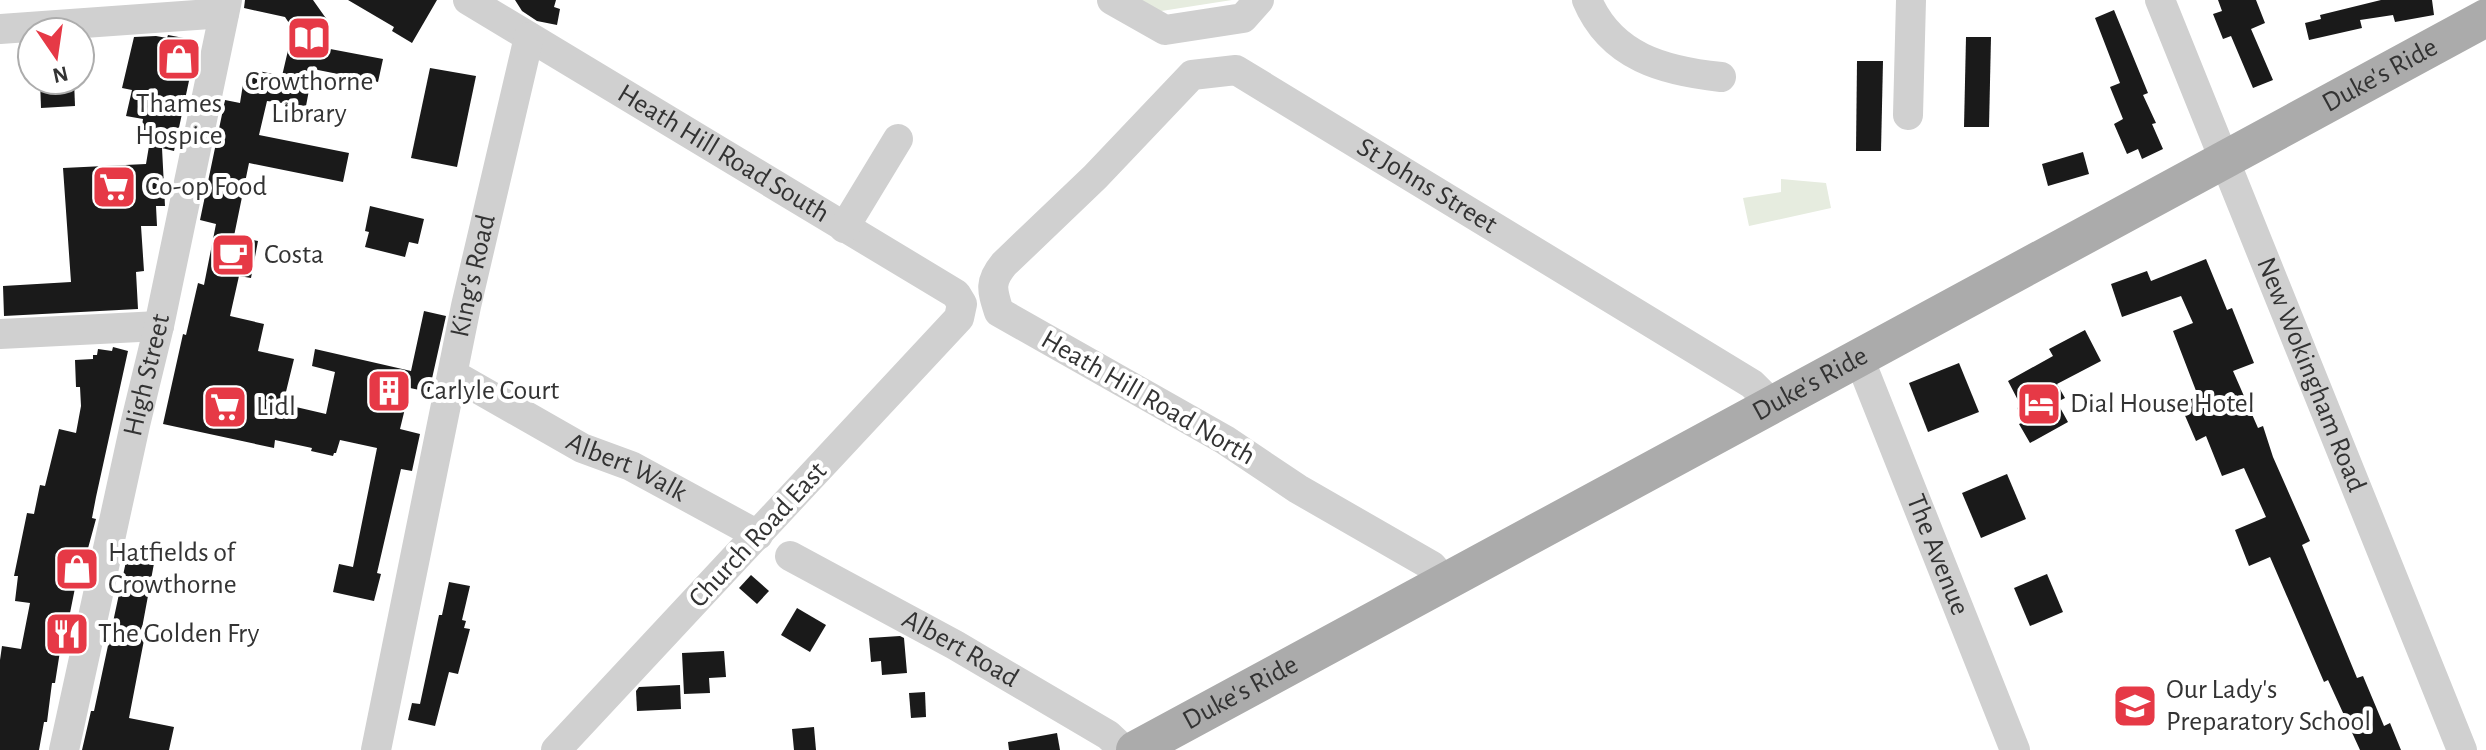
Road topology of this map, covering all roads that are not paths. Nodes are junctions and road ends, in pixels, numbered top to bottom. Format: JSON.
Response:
{"nodes":[{"id":1,"x":468,"y":0,"type":"edge"},
{"id":2,"x":1112,"y":0,"type":"edge"},
{"id":3,"x":1259,"y":0,"type":"edge"},
{"id":4,"x":1587,"y":0,"type":"edge"},
{"id":5,"x":1911,"y":0,"type":"edge"},
{"id":6,"x":2160,"y":0,"type":"edge"},
{"id":7,"x":226,"y":6,"type":"edge"},
{"id":8,"x":2486,"y":18,"type":"edge"},
{"id":9,"x":0,"y":29,"type":"edge"},
{"id":10,"x":529,"y":37,"type":"junction"},
{"id":11,"x":1721,"y":77,"type":"dead end"},
{"id":12,"x":1908,"y":115,"type":"dead end"},
{"id":13,"x":898,"y":139,"type":"dead end"},
{"id":14,"x":2223,"y":161,"type":"junction"},
{"id":15,"x":1095,"y":177,"type":"joint"},
{"id":16,"x":844,"y":228,"type":"junction"},
{"id":17,"x":959,"y":318,"type":"joint"},
{"id":18,"x":159,"y":326,"type":"junction"},
{"id":19,"x":0,"y":334,"type":"edge"},
{"id":20,"x":1859,"y":358,"type":"junction"},
{"id":21,"x":454,"y":375,"type":"junction"},
{"id":22,"x":1772,"y":404,"type":"junction"},
{"id":23,"x":758,"y":535,"type":"junction"},
{"id":24,"x":790,"y":556,"type":"dead end"},
{"id":25,"x":1445,"y":581,"type":"junction"},
{"id":26,"x":1144,"y":747,"type":"edge"},
{"id":27,"x":64,"y":750,"type":"edge"},
{"id":28,"x":376,"y":750,"type":"edge"},
{"id":29,"x":556,"y":750,"type":"edge"},
{"id":30,"x":2015,"y":750,"type":"edge"},
{"id":31,"x":2462,"y":750,"type":"edge"}],
"edges":[{"from":1,"to":10,"type":"street","name":"Heath Hill Road South"},
{"from":2,"to":3,"type":"street"},
{"from":4,"to":11,"type":"street"},
{"from":5,"to":12,"type":"street"},
{"from":6,"to":14,"type":"street","name":"New Wokingham Road"},
{"from":7,"to":9,"type":"street"},
{"from":7,"to":18,"type":"street","name":"High Street"},
{"from":8,"to":14,"type":"main road","name":"Duke's Ride"},
{"from":10,"to":16,"type":"street","name":"Heath Hill Road South"},
{"from":10,"to":21,"type":"street","name":"King's Road"},
{"from":13,"to":16,"type":"street"},
{"from":14,"to":20,"type":"main road","name":"Duke's Ride"},
{"from":14,"to":31,"type":"street","name":"New Wokingham Road"},
{"from":15,"to":22,"type":"street","name":"St Johns Street"},
{"from":15,"to":25,"type":"street","name":"Heath Hill Road North"},
{"from":16,"to":17,"type":"street","name":"Heath Hill Road South"},
{"from":17,"to":23,"type":"street","name":"Church Road East"},
{"from":18,"to":19,"type":"street"},
{"from":18,"to":27,"type":"street","name":"High Street"},
{"from":20,"to":22,"type":"main road","name":"Duke's Ride"},
{"from":20,"to":30,"type":"street","name":"The Avenue"},
{"from":21,"to":23,"type":"street","name":"Albert Walk"},
{"from":21,"to":28,"type":"street","name":"King's Road"},
{"from":22,"to":25,"type":"main road","name":"Duke's Ride"},
{"from":23,"to":29,"type":"street","name":"Church Road East"},
{"from":24,"to":26,"type":"street","name":"Albert Road"},
{"from":25,"to":26,"type":"main road","name":"Duke's Ride"}]}
